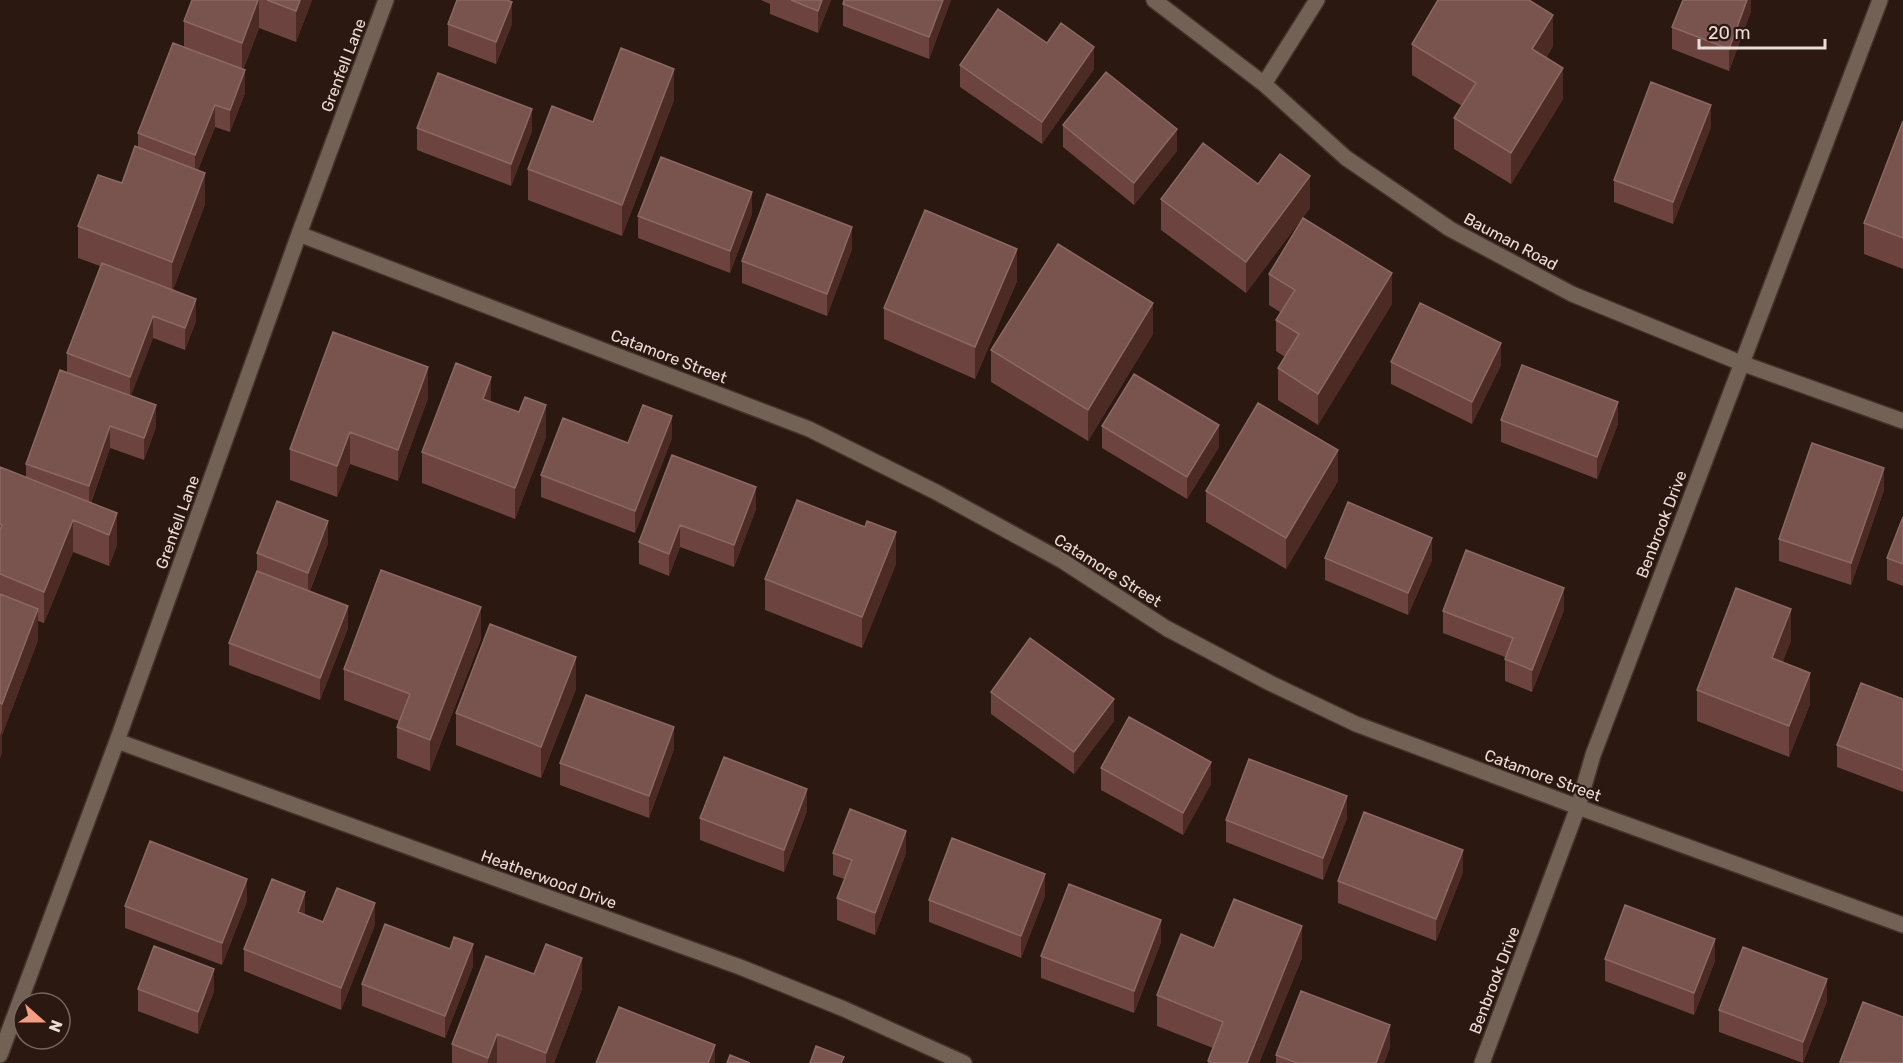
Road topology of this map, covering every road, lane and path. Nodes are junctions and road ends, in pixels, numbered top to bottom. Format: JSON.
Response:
{"nodes":[{"id":1,"x":386,"y":0,"type":"edge"},
{"id":2,"x":1154,"y":0,"type":"edge"},
{"id":3,"x":1317,"y":0,"type":"edge"},
{"id":4,"x":1880,"y":0,"type":"edge"},
{"id":5,"x":1264,"y":84,"type":"junction"},
{"id":6,"x":299,"y":234,"type":"junction"},
{"id":7,"x":1742,"y":363,"type":"junction"},
{"id":8,"x":1903,"y":421,"type":"edge"},
{"id":9,"x":117,"y":741,"type":"junction"},
{"id":10,"x":1578,"y":807,"type":"junction"},
{"id":11,"x":1903,"y":925,"type":"edge"},
{"id":12,"x":0,"y":1055,"type":"edge"},
{"id":13,"x":964,"y":1063,"type":"edge"},
{"id":14,"x":1482,"y":1063,"type":"edge"}],
"edges":[{"from":1,"to":6,"type":"street","name":"Grenfell Lane"},
{"from":2,"to":5,"type":"street","name":"Bauman Road"},
{"from":3,"to":5,"type":"street"},
{"from":4,"to":7,"type":"street","name":"Benbrook Drive"},
{"from":5,"to":7,"type":"street","name":"Bauman Road"},
{"from":6,"to":9,"type":"street","name":"Grenfell Lane"},
{"from":6,"to":10,"type":"street","name":"Catamore Street"},
{"from":7,"to":8,"type":"street","name":"Bauman Road"},
{"from":7,"to":10,"type":"street","name":"Benbrook Drive"},
{"from":9,"to":12,"type":"street","name":"Grenfell Lane"},
{"from":9,"to":13,"type":"street","name":"Heatherwood Drive"},
{"from":10,"to":11,"type":"street","name":"Catamore Street"},
{"from":10,"to":14,"type":"street","name":"Benbrook Drive"}]}
